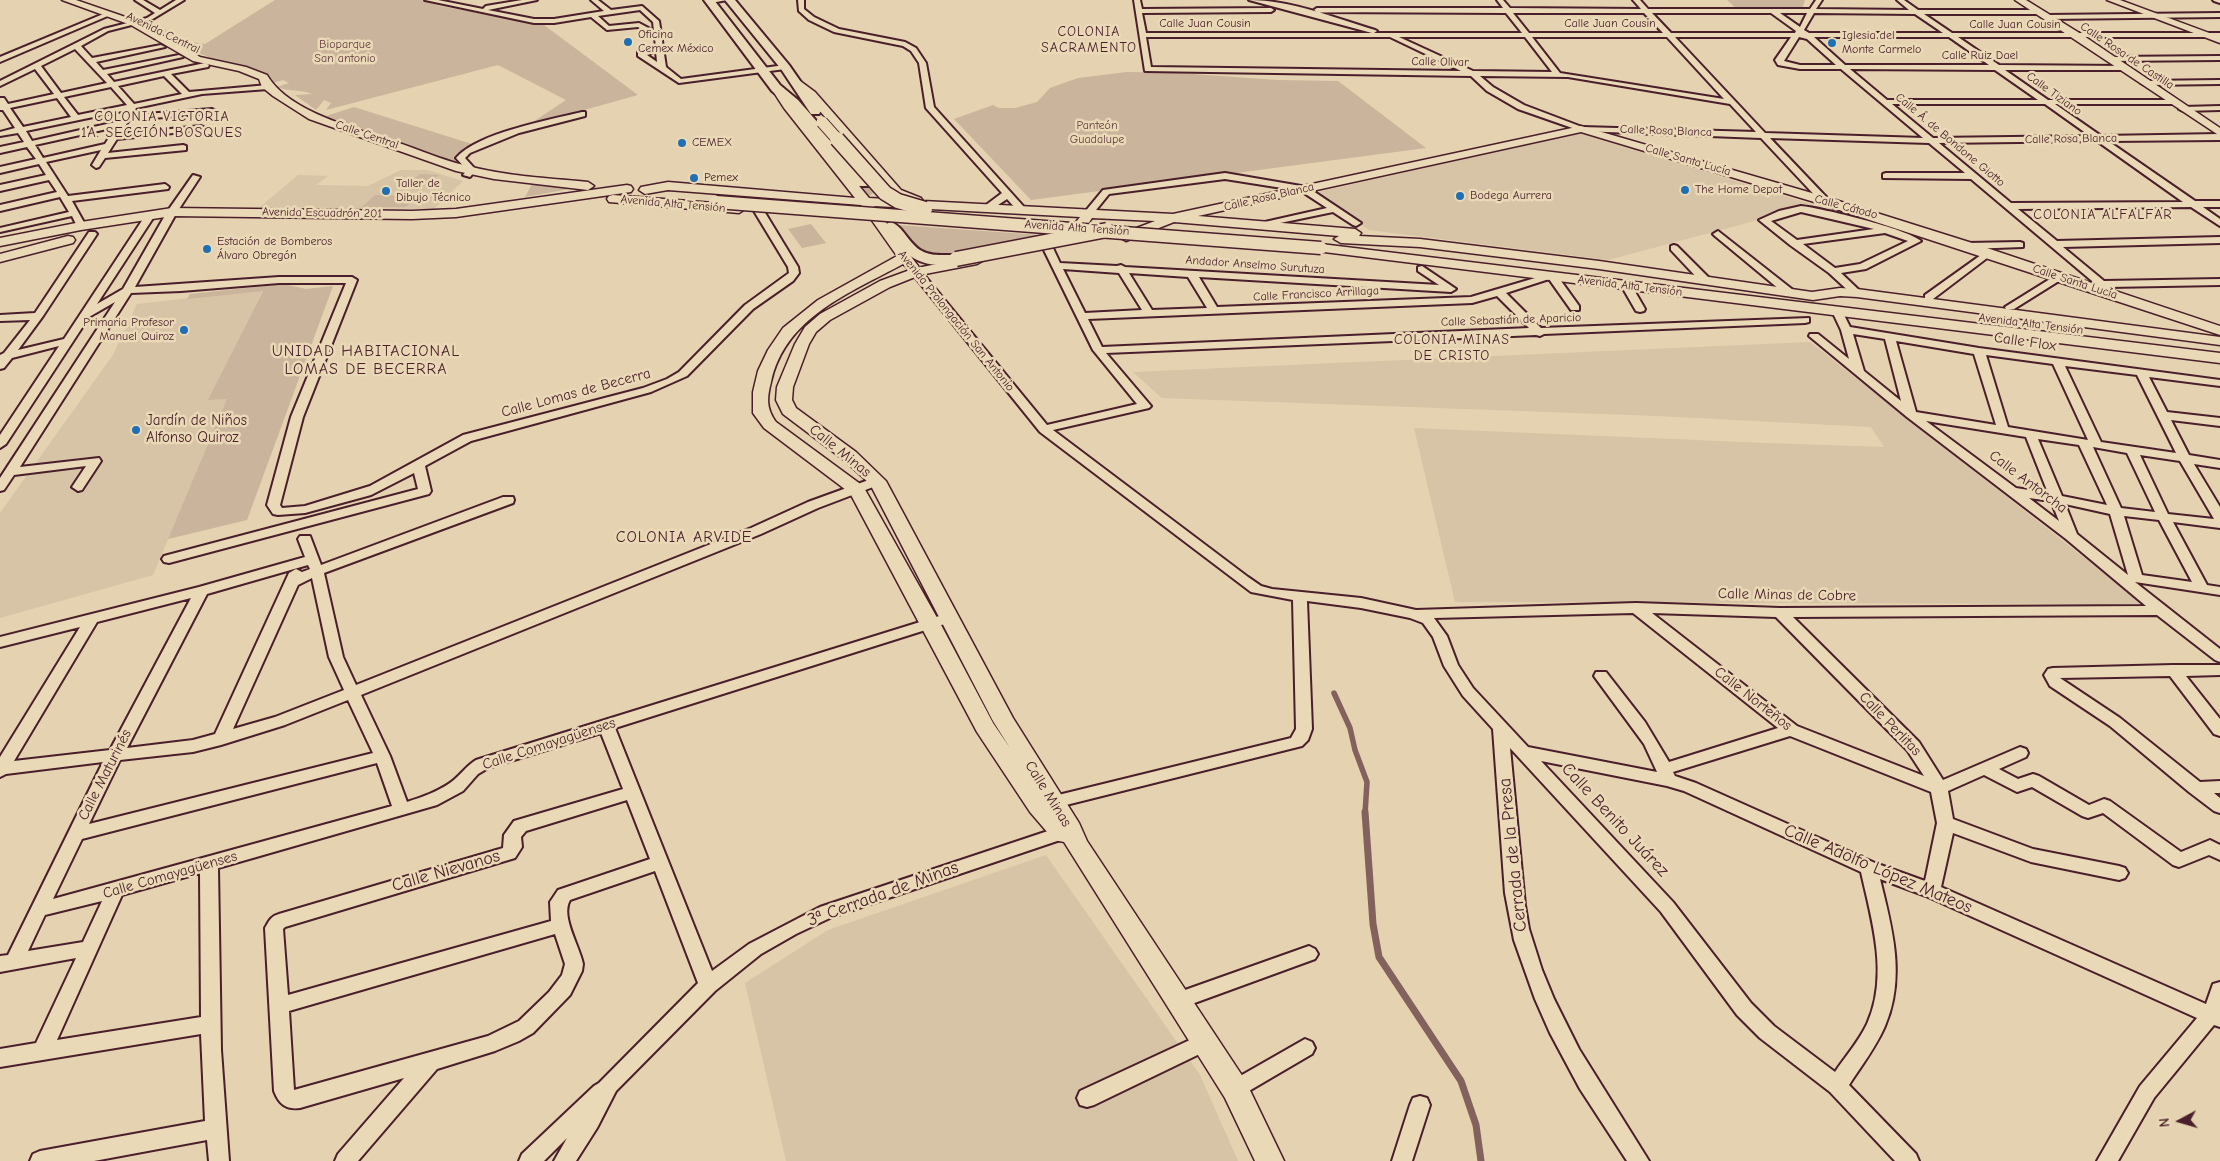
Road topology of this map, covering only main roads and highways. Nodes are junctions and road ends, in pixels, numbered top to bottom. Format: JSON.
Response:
{"nodes":[{"id":1,"x":730,"y":0,"type":"edge"},
{"id":2,"x":710,"y":1,"type":"edge"},
{"id":3,"x":857,"y":183,"type":"tunnel mouth"},
{"id":4,"x":926,"y":206,"type":"road end"},
{"id":5,"x":883,"y":223,"type":"tunnel mouth"},
{"id":6,"x":1107,"y":230,"type":"road end"}],
"edges":[{"from":1,"to":4,"type":"main road","bridge":true},
{"from":2,"to":3,"type":"main road"},
{"from":5,"to":6,"type":"main road","bridge":true}]}
